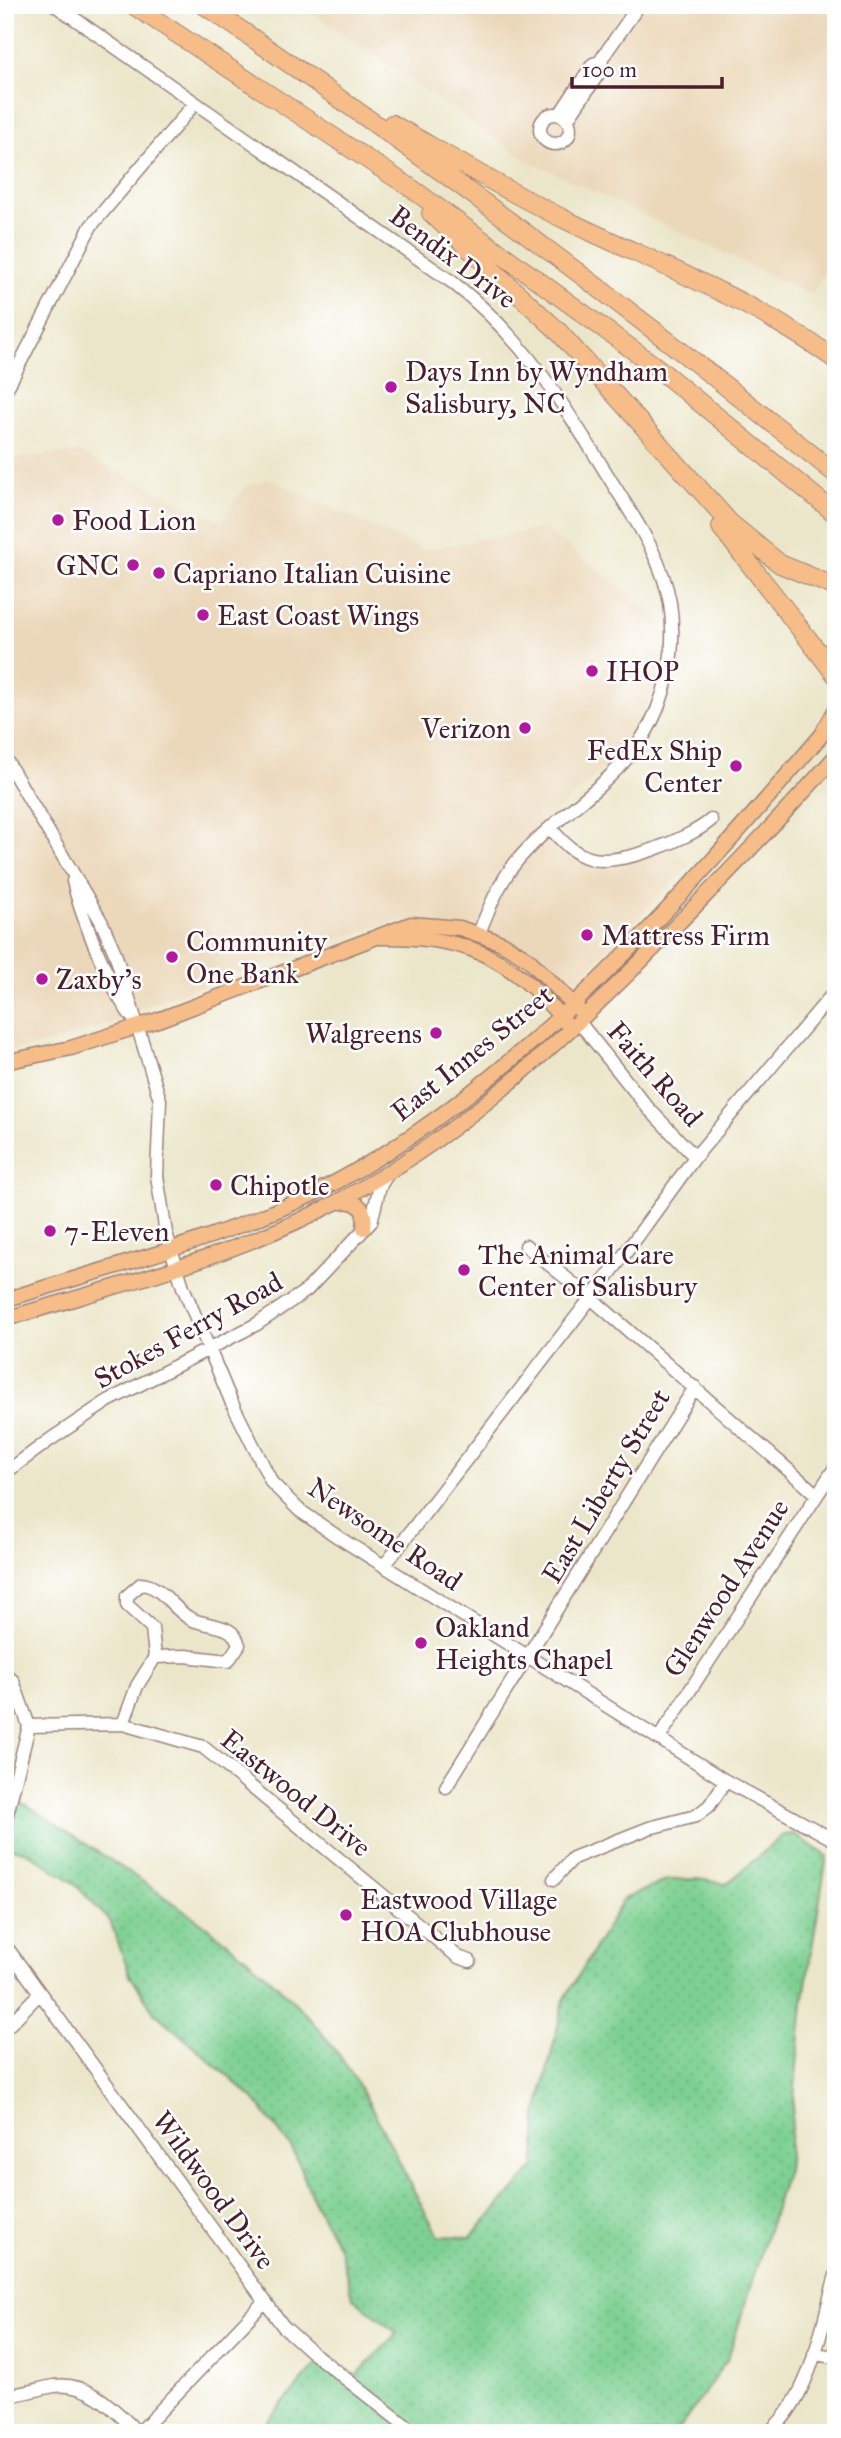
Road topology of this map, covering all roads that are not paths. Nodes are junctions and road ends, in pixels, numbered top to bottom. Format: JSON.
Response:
{"nodes":[{"id":1,"x":55,"y":5,"type":"edge"},
{"id":2,"x":133,"y":5,"type":"edge"},
{"id":3,"x":204,"y":5,"type":"edge"},
{"id":4,"x":639,"y":5,"type":"edge"},
{"id":5,"x":339,"y":97,"type":"junction"},
{"id":6,"x":195,"y":103,"type":"junction"},
{"id":7,"x":564,"y":117,"type":"dead end"},
{"id":8,"x":411,"y":188,"type":"junction"},
{"id":9,"x":836,"y":358,"type":"edge"},
{"id":10,"x":5,"y":392,"type":"edge"},
{"id":11,"x":644,"y":428,"type":"junction"},
{"id":12,"x":836,"y":474,"type":"edge"},
{"id":13,"x":836,"y":514,"type":"edge"},
{"id":14,"x":836,"y":587,"type":"edge"},
{"id":15,"x":836,"y":675,"type":"edge"},
{"id":16,"x":836,"y":712,"type":"edge"},
{"id":17,"x":831,"y":724,"type":"edge"},
{"id":18,"x":836,"y":756,"type":"edge"},
{"id":19,"x":5,"y":758,"type":"edge"},
{"id":20,"x":711,"y":820,"type":"dead end"},
{"id":21,"x":550,"y":828,"type":"junction"},
{"id":22,"x":479,"y":933,"type":"junction"},
{"id":23,"x":378,"y":937,"type":"junction"},
{"id":24,"x":836,"y":990,"type":"edge"},
{"id":25,"x":573,"y":1002,"type":"junction"},
{"id":26,"x":559,"y":1015,"type":"junction"},
{"id":27,"x":579,"y":1022,"type":"junction"},
{"id":28,"x":139,"y":1026,"type":"junction"},
{"id":29,"x":5,"y":1062,"type":"edge"},
{"id":30,"x":695,"y":1157,"type":"junction"},
{"id":31,"x":389,"y":1172,"type":"junction"},
{"id":32,"x":331,"y":1205,"type":"junction"},
{"id":33,"x":364,"y":1228,"type":"junction"},
{"id":34,"x":526,"y":1247,"type":"dead end"},
{"id":35,"x":171,"y":1250,"type":"junction"},
{"id":36,"x":176,"y":1268,"type":"junction"},
{"id":37,"x":591,"y":1298,"type":"junction"},
{"id":38,"x":5,"y":1300,"type":"edge"},
{"id":39,"x":5,"y":1319,"type":"edge"},
{"id":40,"x":210,"y":1350,"type":"junction"},
{"id":41,"x":695,"y":1387,"type":"junction"},
{"id":42,"x":836,"y":1466,"type":"edge"},
{"id":43,"x":5,"y":1474,"type":"edge"},
{"id":44,"x":817,"y":1494,"type":"junction"},
{"id":45,"x":384,"y":1566,"type":"junction"},
{"id":46,"x":155,"y":1657,"type":"junction"},
{"id":47,"x":529,"y":1657,"type":"junction"},
{"id":48,"x":5,"y":1674,"type":"edge"},
{"id":49,"x":123,"y":1724,"type":"junction"},
{"id":50,"x":29,"y":1726,"type":"junction"},
{"id":51,"x":659,"y":1738,"type":"junction"},
{"id":52,"x":726,"y":1781,"type":"junction"},
{"id":53,"x":446,"y":1787,"type":"dead end"},
{"id":54,"x":6,"y":1815,"type":"edge"},
{"id":55,"x":836,"y":1841,"type":"edge"},
{"id":56,"x":554,"y":1879,"type":"dead end"},
{"id":57,"x":5,"y":1945,"type":"edge"},
{"id":58,"x":468,"y":1960,"type":"dead end"},
{"id":59,"x":39,"y":1994,"type":"junction"},
{"id":60,"x":5,"y":2029,"type":"edge"},
{"id":61,"x":836,"y":2275,"type":"edge"},
{"id":62,"x":265,"y":2301,"type":"junction"},
{"id":63,"x":814,"y":2354,"type":"junction"},
{"id":64,"x":836,"y":2357,"type":"edge"},
{"id":65,"x":5,"y":2396,"type":"edge"},
{"id":66,"x":139,"y":2433,"type":"edge"},
{"id":67,"x":415,"y":2433,"type":"edge"},
{"id":68,"x":768,"y":2433,"type":"edge"}],
"edges":[{"from":1,"to":6,"type":"street","name":"Bendix Drive"},
{"from":2,"to":8,"type":"highway"},
{"from":3,"to":5,"type":"highway"},
{"from":4,"to":7,"type":"street"},
{"from":5,"to":9,"type":"highway"},
{"from":5,"to":12,"type":"highway"},
{"from":6,"to":10,"type":"street"},
{"from":6,"to":21,"type":"street","name":"Bendix Drive"},
{"from":8,"to":11,"type":"highway"},
{"from":8,"to":13,"type":"highway"},
{"from":11,"to":14,"type":"highway"},
{"from":11,"to":15,"type":"highway"},
{"from":16,"to":17,"type":"highway"},
{"from":17,"to":25,"type":"main road","name":"East Innes Street"},
{"from":18,"to":27,"type":"main road","name":"East Innes Street"},
{"from":19,"to":28,"type":"street"},
{"from":20,"to":21,"type":"street"},
{"from":21,"to":22,"type":"street","name":"Bendix Drive"},
{"from":22,"to":23,"type":"main road","name":"Faith Road"},
{"from":22,"to":25,"type":"main road","name":"Faith Road"},
{"from":23,"to":26,"type":"main road","name":"Faith Road"},
{"from":23,"to":28,"type":"main road","name":"Faith Road"},
{"from":24,"to":30,"type":"street"},
{"from":25,"to":26,"type":"main road","name":"East Innes Street"},
{"from":25,"to":27,"type":"main road","name":"Faith Road"},
{"from":26,"to":27,"type":"main road","name":"Faith Road"},
{"from":26,"to":35,"type":"main road","name":"East Innes Street"},
{"from":27,"to":30,"type":"street","name":"Faith Road"},
{"from":27,"to":31,"type":"main road","name":"East Innes Street"},
{"from":28,"to":29,"type":"main road","name":"Faith Road"},
{"from":28,"to":35,"type":"street","name":"Newsome Road"},
{"from":30,"to":37,"type":"street"},
{"from":31,"to":32,"type":"main road","name":"East Innes Street"},
{"from":31,"to":33,"type":"street","name":"Stokes Ferry Road"},
{"from":32,"to":33,"type":"main road"},
{"from":32,"to":36,"type":"main road","name":"East Innes Street"},
{"from":33,"to":40,"type":"street","name":"Stokes Ferry Road"},
{"from":34,"to":37,"type":"street"},
{"from":35,"to":36,"type":"street","name":"Newsome Road"},
{"from":35,"to":38,"type":"main road","name":"East Innes Street"},
{"from":36,"to":39,"type":"main road","name":"East Innes Street"},
{"from":36,"to":40,"type":"street","name":"Newsome Road"},
{"from":37,"to":41,"type":"street"},
{"from":37,"to":45,"type":"street"},
{"from":40,"to":43,"type":"street","name":"Stokes Ferry Road"},
{"from":40,"to":45,"type":"street","name":"Newsome Road"},
{"from":41,"to":44,"type":"street"},
{"from":41,"to":47,"type":"street","name":"East Liberty Street"},
{"from":42,"to":44,"type":"street","name":"Glenwood Avenue"},
{"from":44,"to":51,"type":"street","name":"Glenwood Avenue"},
{"from":45,"to":47,"type":"street","name":"Newsome Road"},
{"from":46,"to":46,"type":"street"},
{"from":46,"to":49,"type":"street"},
{"from":47,"to":51,"type":"street","name":"Newsome Road"},
{"from":47,"to":53,"type":"street","name":"East Liberty Street"},
{"from":48,"to":50,"type":"street"},
{"from":49,"to":50,"type":"street","name":"Eastwood Drive"},
{"from":49,"to":58,"type":"street","name":"Eastwood Drive"},
{"from":50,"to":54,"type":"street"},
{"from":51,"to":52,"type":"street","name":"Newsome Road"},
{"from":52,"to":55,"type":"street","name":"Newsome Road"},
{"from":52,"to":56,"type":"street"},
{"from":57,"to":59,"type":"street","name":"Wildwood Drive"},
{"from":59,"to":60,"type":"street"},
{"from":59,"to":62,"type":"street","name":"Wildwood Drive"},
{"from":61,"to":63,"type":"street"},
{"from":62,"to":66,"type":"street"},
{"from":62,"to":67,"type":"street","name":"Wildwood Drive"},
{"from":63,"to":64,"type":"street"},
{"from":63,"to":68,"type":"street"},
{"from":65,"to":66,"type":"street"}]}
